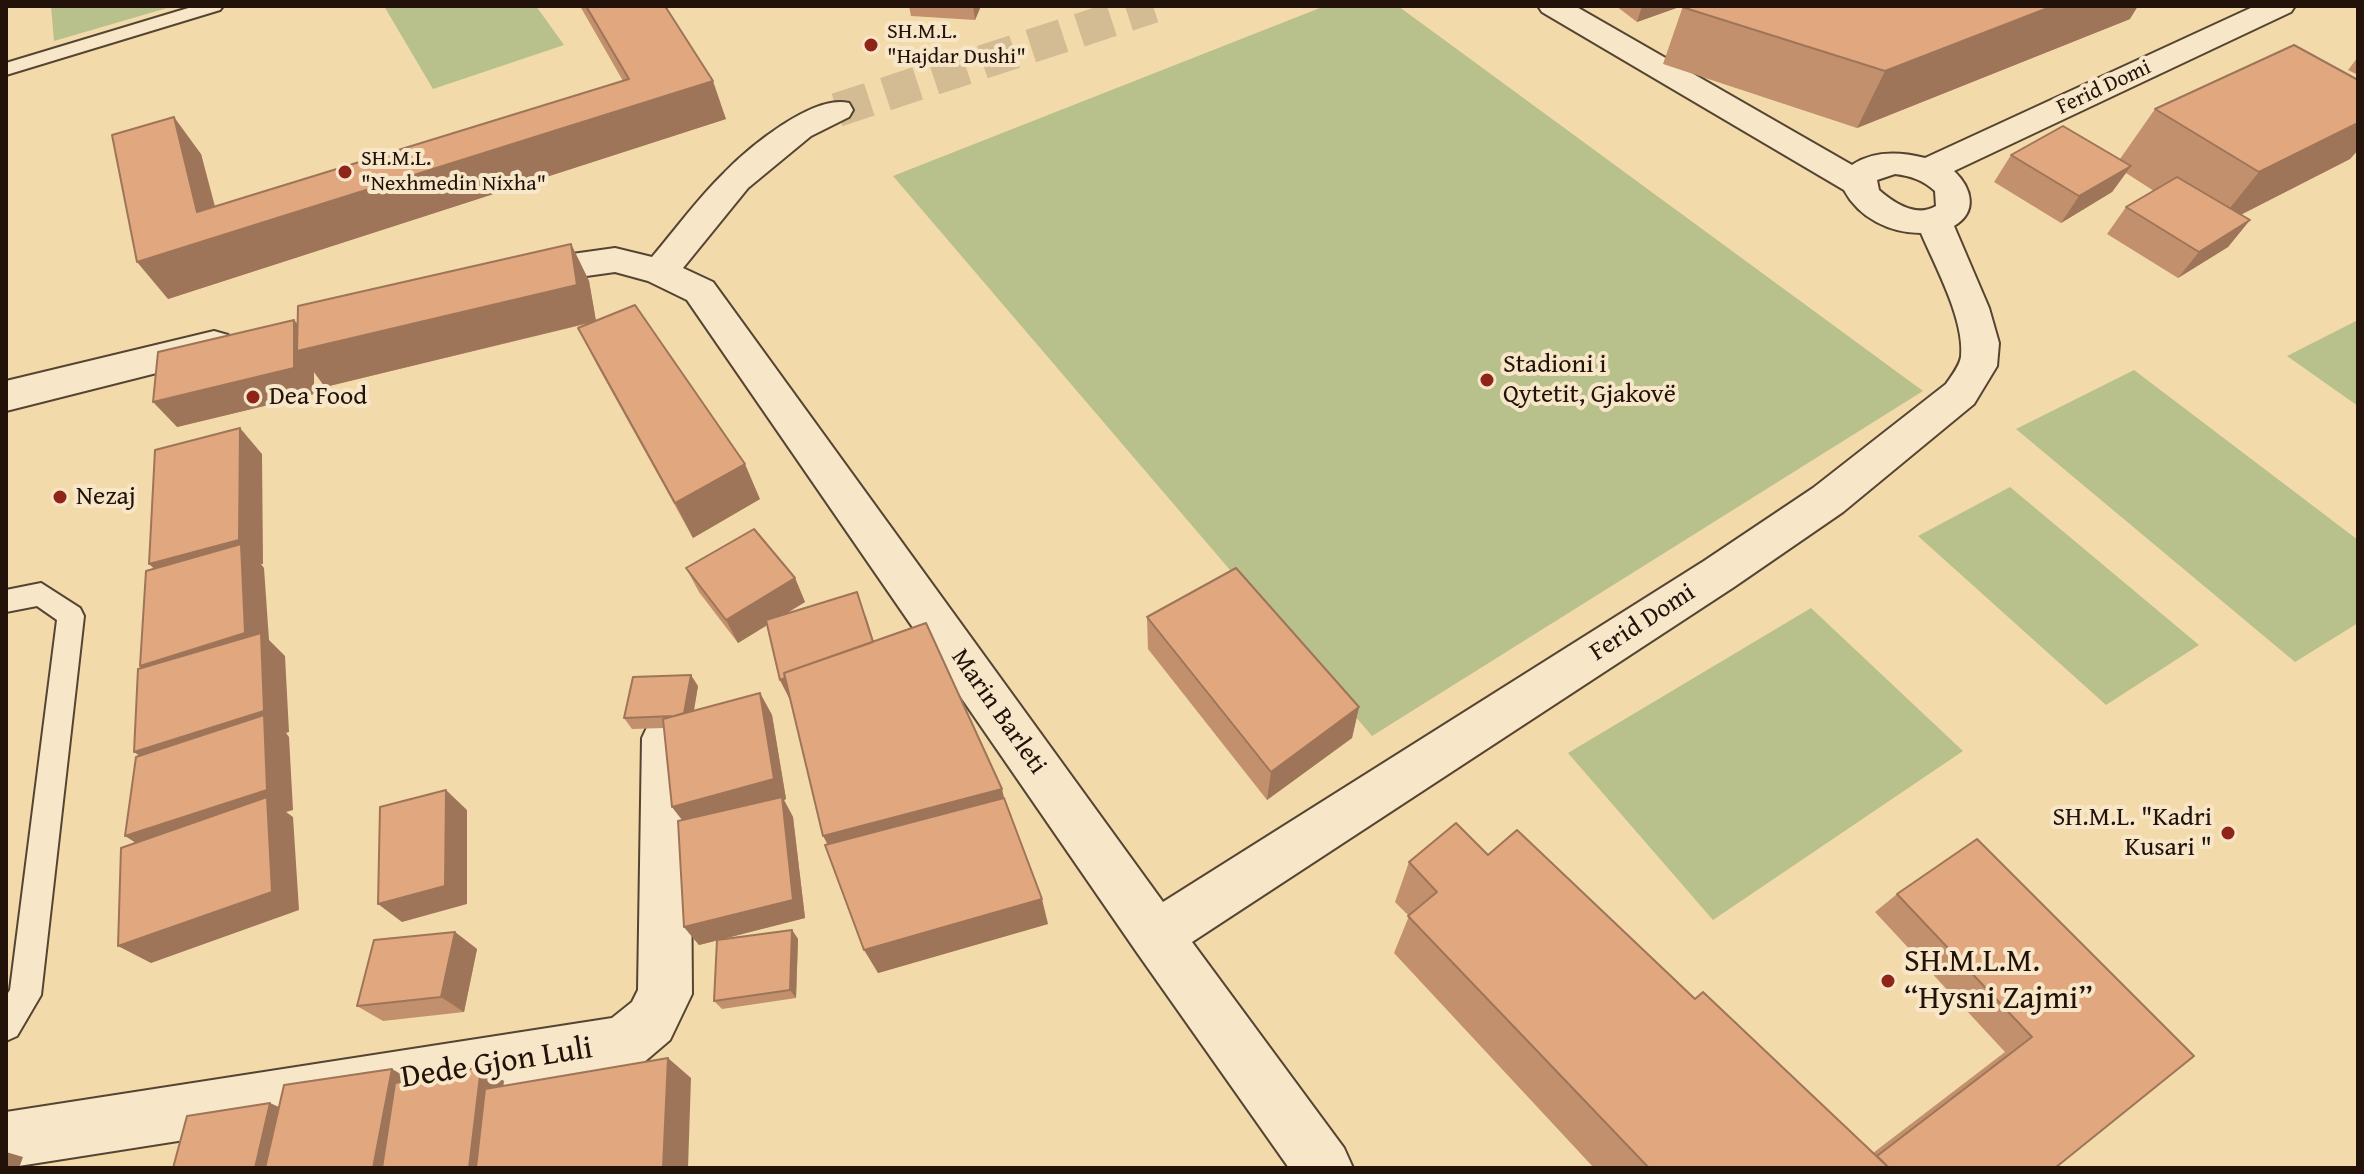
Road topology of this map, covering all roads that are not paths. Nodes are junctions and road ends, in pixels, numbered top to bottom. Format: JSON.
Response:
{"nodes":[{"id":1,"x":214,"y":6,"type":"edge"},
{"id":2,"x":1553,"y":6,"type":"edge"},
{"id":3,"x":2280,"y":6,"type":"edge"},
{"id":4,"x":6,"y":69,"type":"edge"},
{"id":5,"x":837,"y":110,"type":"tunnel mouth"},
{"id":6,"x":1928,"y":170,"type":"junction"},
{"id":7,"x":1859,"y":184,"type":"junction"},
{"id":8,"x":1934,"y":221,"type":"junction"},
{"id":9,"x":660,"y":272,"type":"junction"},
{"id":10,"x":482,"y":278,"type":"edge"},
{"id":11,"x":242,"y":338,"type":"edge"},
{"id":12,"x":6,"y":396,"type":"edge"},
{"id":13,"x":6,"y":601,"type":"edge"},
{"id":14,"x":666,"y":738,"type":"edge"},
{"id":15,"x":1156,"y":936,"type":"junction"},
{"id":16,"x":6,"y":1025,"type":"edge"},
{"id":17,"x":6,"y":1141,"type":"edge"},
{"id":18,"x":1324,"y":1168,"type":"edge"}],
"edges":[{"from":1,"to":4,"type":"lane"},
{"from":2,"to":7,"type":"street"},
{"from":3,"to":6,"type":"street","name":"Ferid Domi"},
{"from":5,"to":9,"type":"street"},
{"from":6,"to":7,"type":"street"},
{"from":6,"to":8,"type":"street"},
{"from":7,"to":8,"type":"street"},
{"from":8,"to":15,"type":"street","name":"Ferid Domi"},
{"from":9,"to":10,"type":"street","name":"Marin Barleti"},
{"from":9,"to":15,"type":"street","name":"Marin Barleti"},
{"from":11,"to":12,"type":"street"},
{"from":13,"to":16,"type":"lane"},
{"from":14,"to":17,"type":"street","name":"Dede Gjon Luli"},
{"from":15,"to":18,"type":"street","name":"Marin Barleti"}]}
